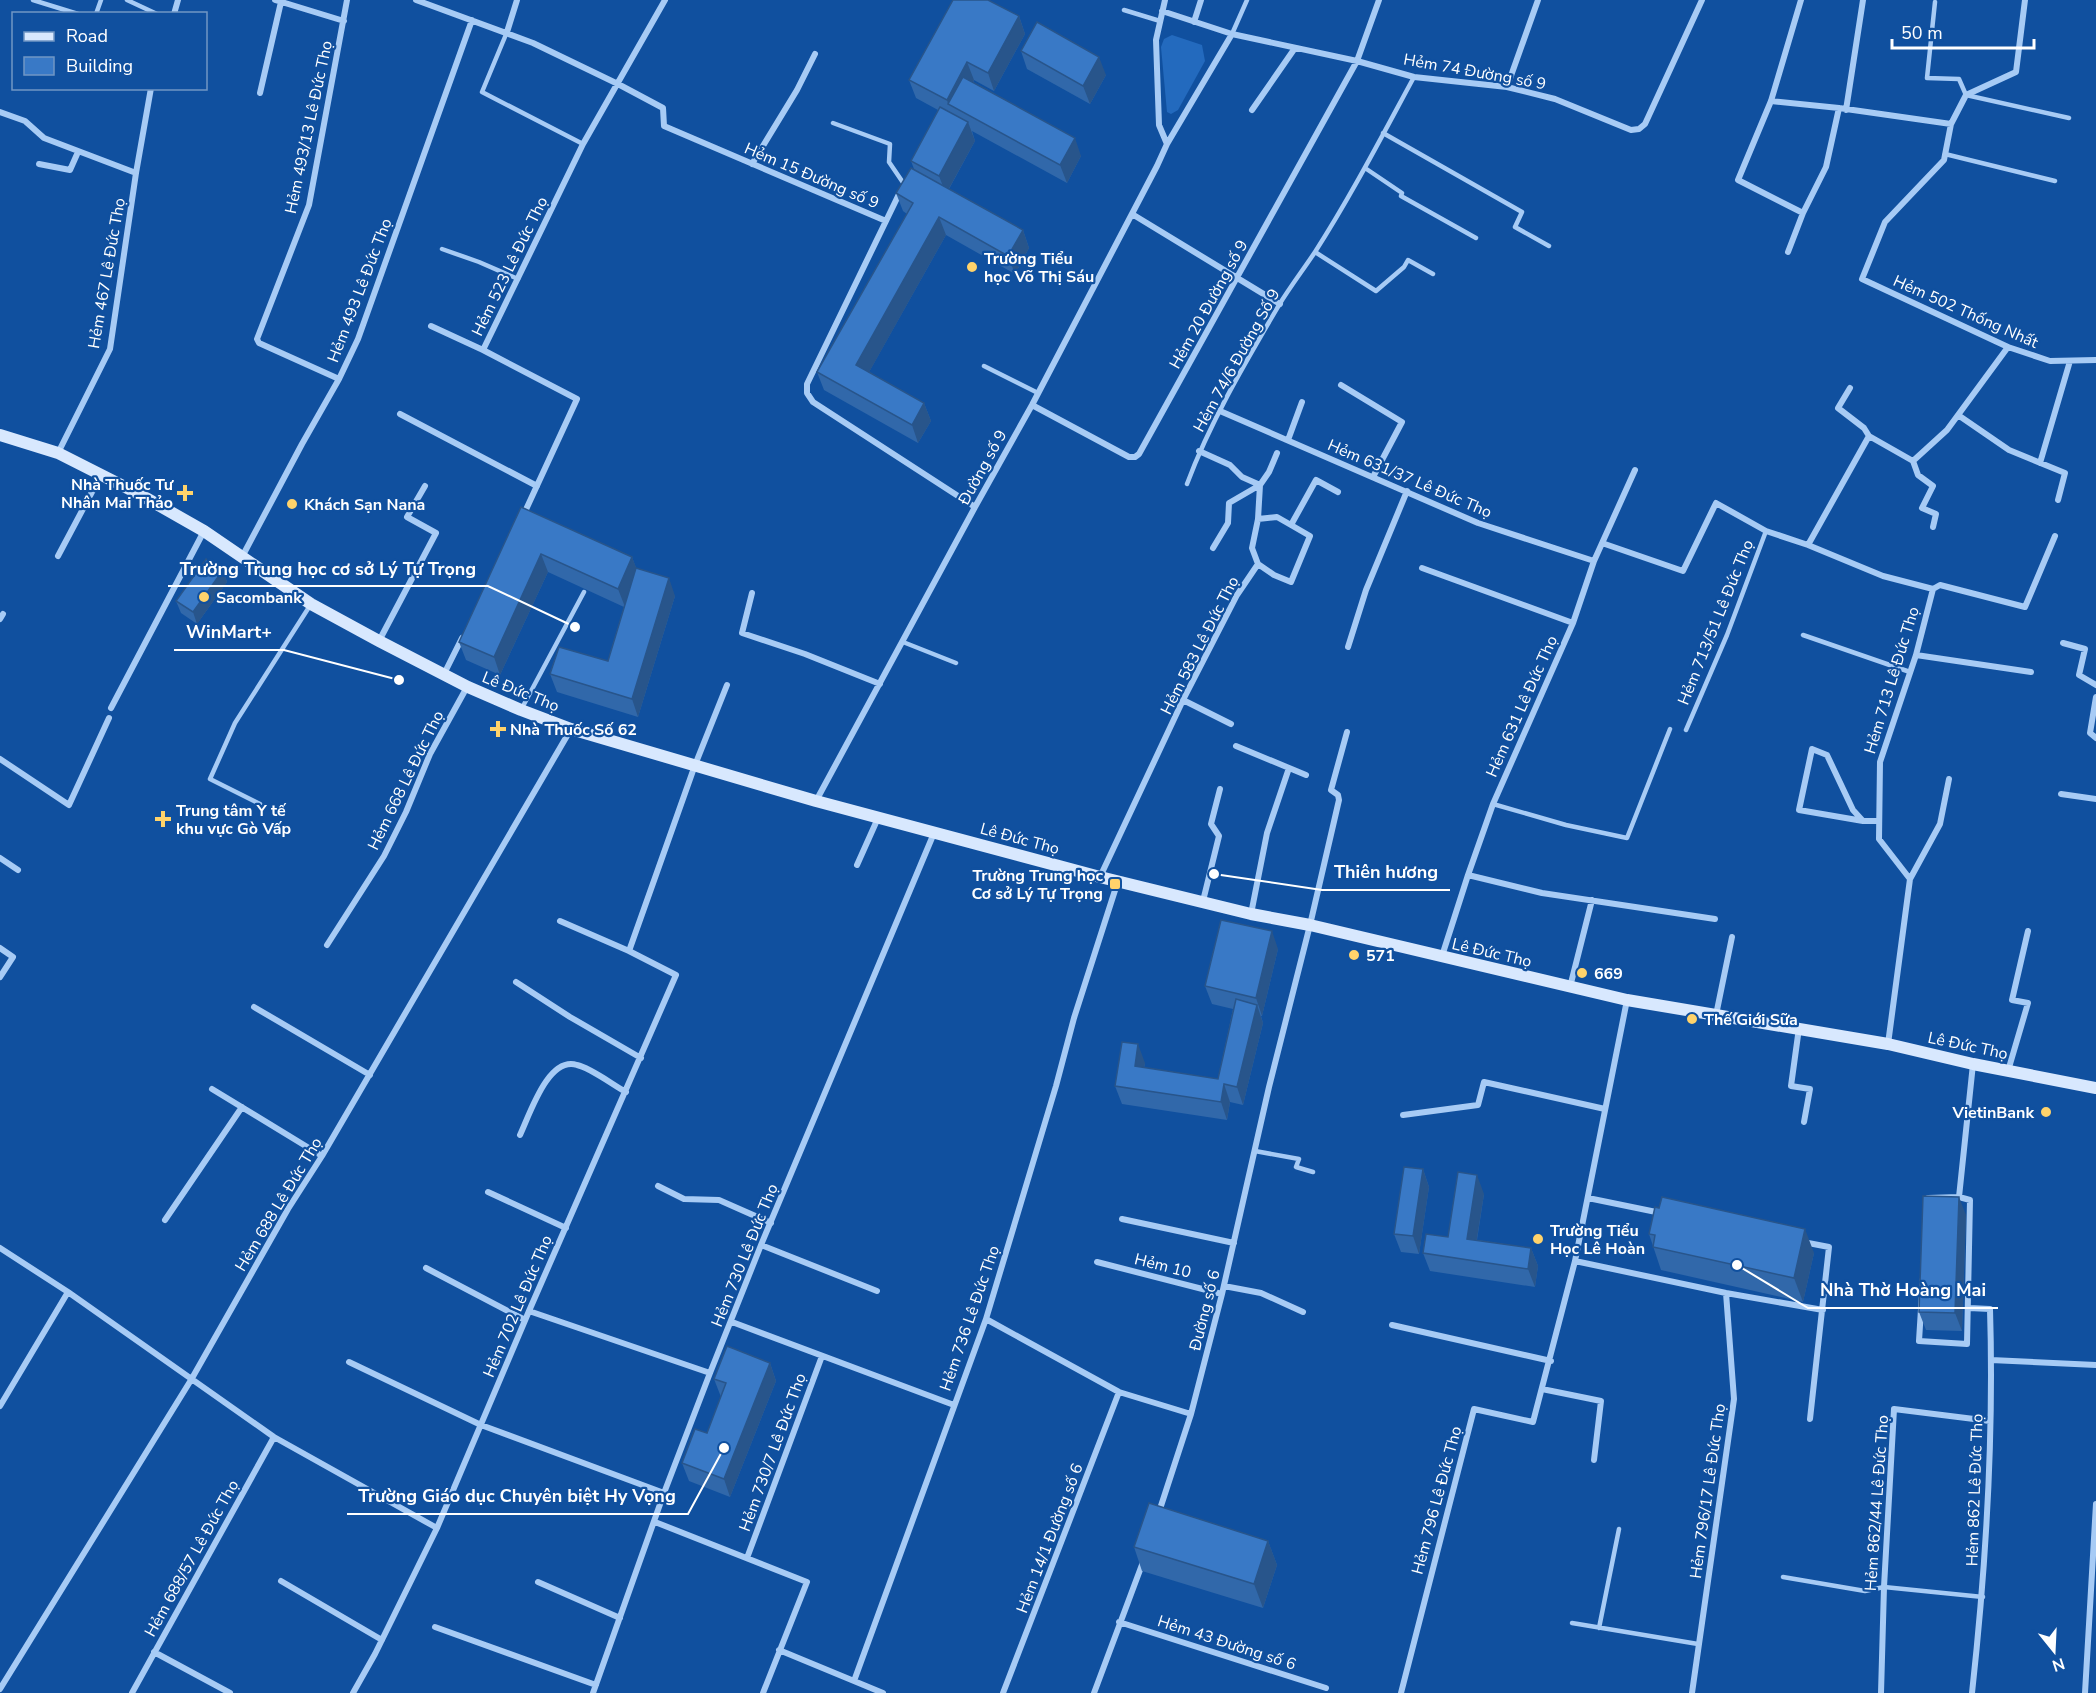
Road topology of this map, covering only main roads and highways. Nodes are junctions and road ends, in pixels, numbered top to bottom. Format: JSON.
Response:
{"nodes":[{"id":1,"x":0,"y":435,"type":"edge"},
{"id":2,"x":2096,"y":1088,"type":"edge"}],
"edges":[{"from":1,"to":2,"type":"main road","name":"Lê Đức Thọ"}]}
